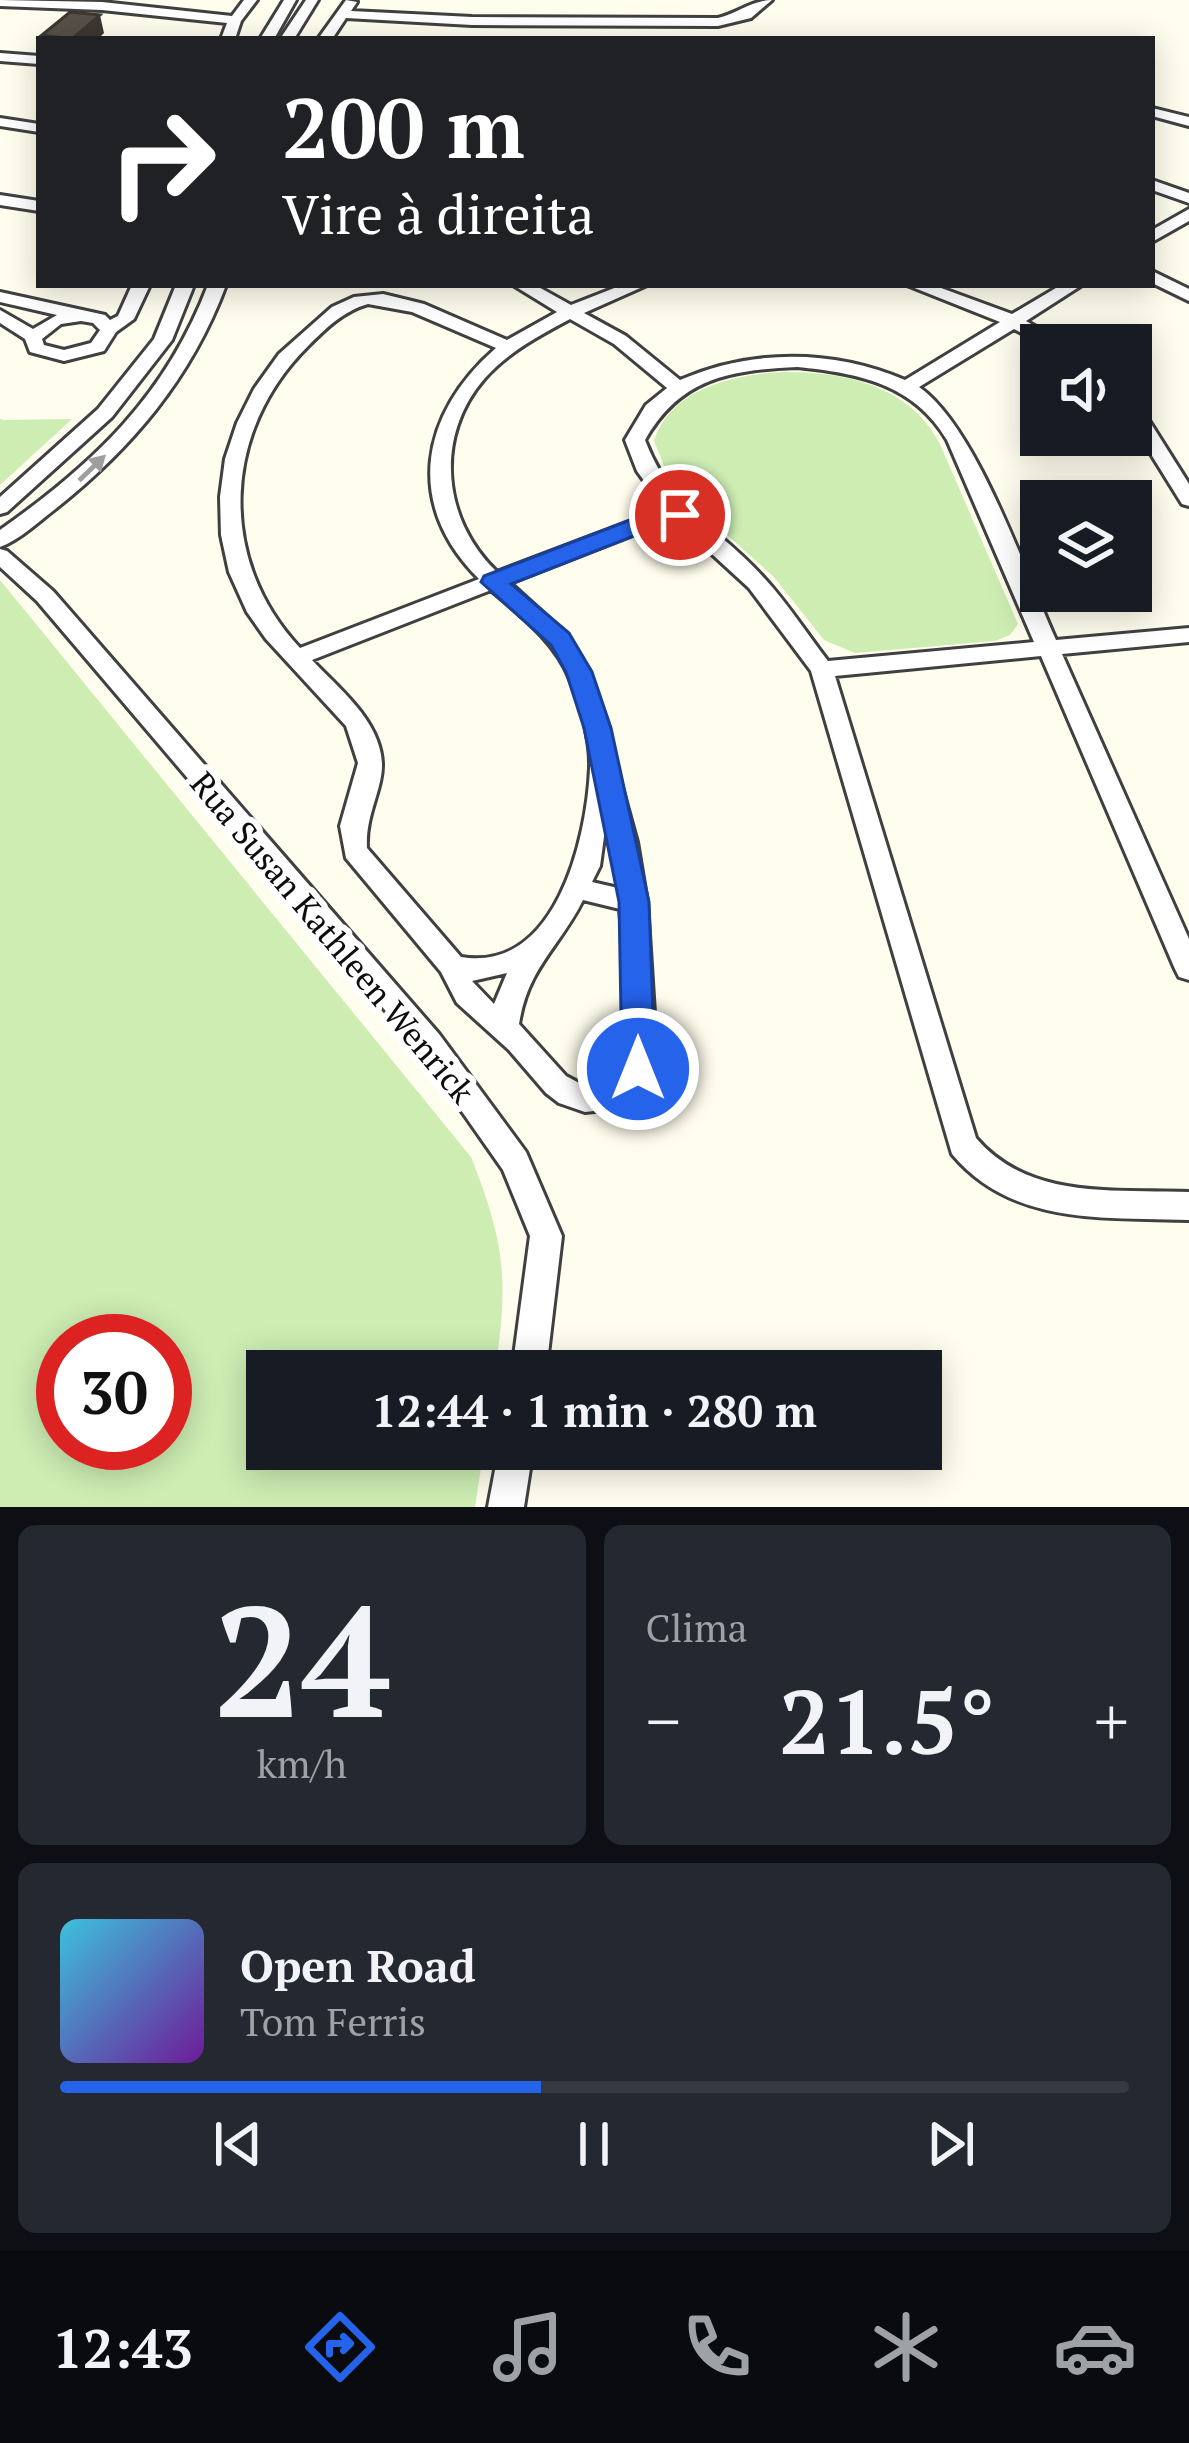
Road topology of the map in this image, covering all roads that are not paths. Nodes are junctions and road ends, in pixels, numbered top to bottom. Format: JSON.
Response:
{"nodes":[{"id":1,"x":251,"y":0,"type":"edge"},
{"id":2,"x":290,"y":0,"type":"edge"},
{"id":3,"x":312,"y":0,"type":"edge"},
{"id":4,"x":352,"y":0,"type":"edge"},
{"id":5,"x":485,"y":0,"type":"edge"},
{"id":6,"x":766,"y":0,"type":"edge"},
{"id":7,"x":0,"y":2,"type":"edge"},
{"id":8,"x":615,"y":6,"type":"dead end"},
{"id":9,"x":341,"y":14,"type":"junction"},
{"id":10,"x":235,"y":20,"type":"junction"},
{"id":11,"x":472,"y":22,"type":"junction"},
{"id":12,"x":604,"y":24,"type":"junction"},
{"id":13,"x":229,"y":36,"type":"edge"},
{"id":14,"x":269,"y":36,"type":"edge"},
{"id":15,"x":289,"y":36,"type":"edge"},
{"id":16,"x":327,"y":36,"type":"edge"},
{"id":17,"x":465,"y":36,"type":"edge"},
{"id":18,"x":0,"y":56,"type":"edge"},
{"id":19,"x":36,"y":60,"type":"edge"},
{"id":20,"x":1155,"y":113,"type":"edge"},
{"id":21,"x":0,"y":122,"type":"edge"},
{"id":22,"x":1189,"y":122,"type":"edge"},
{"id":23,"x":36,"y":128,"type":"edge"},
{"id":24,"x":1155,"y":186,"type":"edge"},
{"id":25,"x":1189,"y":198,"type":"edge"},
{"id":26,"x":0,"y":200,"type":"edge"},
{"id":27,"x":36,"y":206,"type":"edge"},
{"id":28,"x":1189,"y":214,"type":"edge"},
{"id":29,"x":1155,"y":235,"type":"edge"},
{"id":30,"x":1155,"y":278,"type":"edge"},
{"id":31,"x":184,"y":288,"type":"edge"},
{"id":32,"x":216,"y":288,"type":"edge"},
{"id":33,"x":530,"y":288,"type":"edge"},
{"id":34,"x":559,"y":288,"type":"edge"},
{"id":35,"x":630,"y":288,"type":"edge"},
{"id":36,"x":924,"y":288,"type":"edge"},
{"id":37,"x":1068,"y":288,"type":"edge"},
{"id":38,"x":138,"y":292,"type":"edge"},
{"id":39,"x":1189,"y":296,"type":"edge"},
{"id":40,"x":0,"y":297,"type":"edge"},
{"id":41,"x":579,"y":307,"type":"junction"},
{"id":42,"x":0,"y":315,"type":"edge"},
{"id":43,"x":85,"y":316,"type":"junction"},
{"id":44,"x":1015,"y":321,"type":"junction"},
{"id":45,"x":1020,"y":324,"type":"edge"},
{"id":46,"x":109,"y":329,"type":"junction"},
{"id":47,"x":33,"y":337,"type":"junction"},
{"id":48,"x":506,"y":346,"type":"junction"},
{"id":49,"x":709,"y":374,"type":"junction"},
{"id":50,"x":906,"y":387,"type":"junction"},
{"id":51,"x":678,"y":388,"type":"junction"},
{"id":52,"x":1152,"y":441,"type":"edge"},
{"id":53,"x":1189,"y":500,"type":"edge"},
{"id":54,"x":0,"y":508,"type":"edge"},
{"id":55,"x":680,"y":515,"type":"junction"},
{"id":56,"x":0,"y":540,"type":"edge"},
{"id":57,"x":0,"y":556,"type":"edge"},
{"id":58,"x":493,"y":582,"type":"junction"},
{"id":59,"x":1189,"y":635,"type":"edge"},
{"id":60,"x":1049,"y":648,"type":"junction"},
{"id":61,"x":298,"y":657,"type":"junction"},
{"id":62,"x":822,"y":669,"type":"junction"},
{"id":63,"x":602,"y":764,"type":"junction"},
{"id":64,"x":578,"y":889,"type":"junction"},
{"id":65,"x":634,"y":902,"type":"junction"},
{"id":66,"x":528,"y":957,"type":"junction"},
{"id":67,"x":453,"y":967,"type":"junction"},
{"id":68,"x":1189,"y":969,"type":"edge"},
{"id":69,"x":504,"y":1027,"type":"junction"},
{"id":70,"x":1189,"y":1206,"type":"edge"},
{"id":71,"x":532,"y":1350,"type":"edge"},
{"id":72,"x":512,"y":1470,"type":"edge"},
{"id":73,"x":506,"y":1507,"type":"edge"}],
"edges":[{"from":1,"to":10,"type":"street"},
{"from":2,"to":14,"type":"street"},
{"from":3,"to":15,"type":"street"},
{"from":4,"to":9,"type":"street"},
{"from":5,"to":11,"type":"street"},
{"from":6,"to":12,"type":"street"},
{"from":7,"to":10,"type":"street"},
{"from":8,"to":12,"type":"street"},
{"from":9,"to":11,"type":"street"},
{"from":9,"to":16,"type":"street"},
{"from":10,"to":13,"type":"street"},
{"from":11,"to":12,"type":"street"},
{"from":11,"to":17,"type":"street"},
{"from":18,"to":19,"type":"street"},
{"from":20,"to":22,"type":"street"},
{"from":21,"to":23,"type":"street"},
{"from":24,"to":25,"type":"street"},
{"from":26,"to":27,"type":"street"},
{"from":28,"to":29,"type":"street"},
{"from":30,"to":39,"type":"street"},
{"from":31,"to":54,"type":"street"},
{"from":56,"to":32,"type":"street","one_way":true},
{"from":33,"to":41,"type":"street"},
{"from":34,"to":41,"type":"street"},
{"from":35,"to":41,"type":"street"},
{"from":36,"to":44,"type":"street"},
{"from":37,"to":44,"type":"street"},
{"from":38,"to":43,"type":"street"},
{"from":38,"to":46,"type":"street"},
{"from":40,"to":43,"type":"street"},
{"from":41,"to":48,"type":"street"},
{"from":41,"to":49,"type":"street"},
{"from":41,"to":51,"type":"street"},
{"from":42,"to":47,"type":"street"},
{"from":43,"to":46,"type":"street"},
{"from":43,"to":47,"type":"street"},
{"from":44,"to":45,"type":"street"},
{"from":44,"to":50,"type":"street"},
{"from":46,"to":47,"type":"street"},
{"from":48,"to":58,"type":"street"},
{"from":48,"to":61,"type":"street"},
{"from":49,"to":50,"type":"street"},
{"from":49,"to":51,"type":"street"},
{"from":50,"to":60,"type":"street"},
{"from":51,"to":55,"type":"street"},
{"from":52,"to":53,"type":"street"},
{"from":55,"to":58,"type":"street"},
{"from":55,"to":62,"type":"street"},
{"from":57,"to":71,"type":"street","name":"Rua Susan Kathleen Wenrick"},
{"from":58,"to":61,"type":"street"},
{"from":58,"to":63,"type":"street"},
{"from":59,"to":60,"type":"street"},
{"from":60,"to":62,"type":"street"},
{"from":60,"to":68,"type":"street"},
{"from":61,"to":67,"type":"street"},
{"from":62,"to":70,"type":"street"},
{"from":63,"to":64,"type":"street"},
{"from":63,"to":65,"type":"street"},
{"from":64,"to":65,"type":"street"},
{"from":64,"to":66,"type":"street"},
{"from":65,"to":69,"type":"street"},
{"from":66,"to":67,"type":"street"},
{"from":66,"to":69,"type":"street"},
{"from":67,"to":69,"type":"street"},
{"from":72,"to":73,"type":"street"}]}
